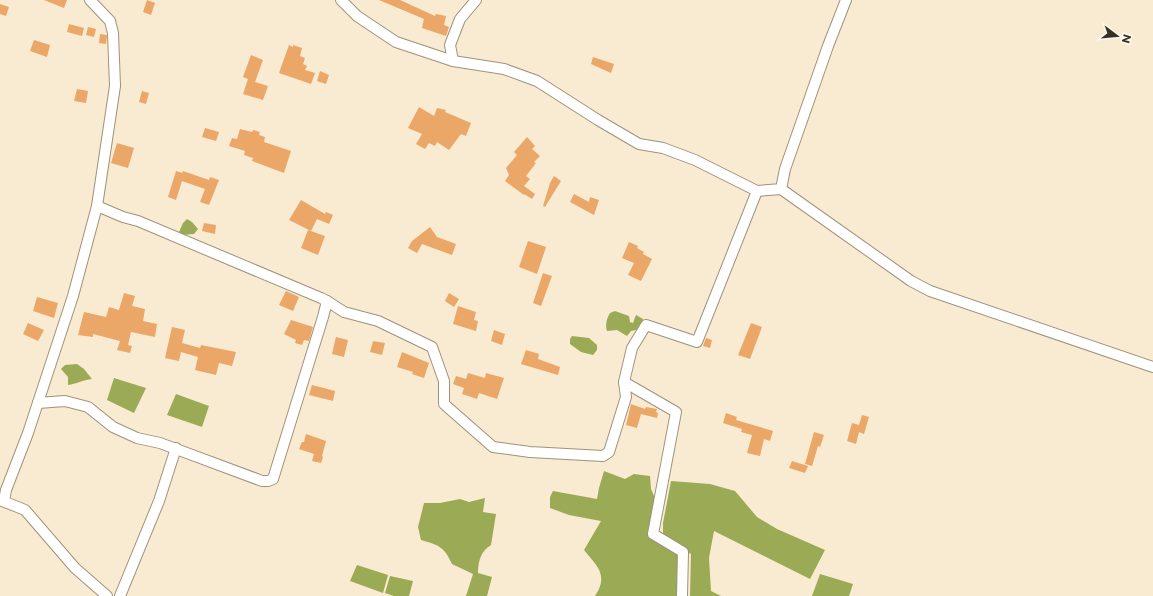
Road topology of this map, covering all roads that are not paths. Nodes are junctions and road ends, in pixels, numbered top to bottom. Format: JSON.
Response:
{"nodes":[{"id":1,"x":90,"y":0,"type":"edge"},
{"id":2,"x":341,"y":0,"type":"edge"},
{"id":3,"x":476,"y":0,"type":"edge"},
{"id":4,"x":846,"y":0,"type":"edge"},
{"id":5,"x":453,"y":61,"type":"junction"},
{"id":6,"x":781,"y":189,"type":"junction"},
{"id":7,"x":757,"y":191,"type":"junction"},
{"id":8,"x":97,"y":206,"type":"junction"},
{"id":9,"x":327,"y":301,"type":"junction"},
{"id":10,"x":1153,"y":367,"type":"edge"},
{"id":11,"x":624,"y":382,"type":"junction"},
{"id":12,"x":38,"y":403,"type":"junction"},
{"id":13,"x":176,"y":448,"type":"junction"},
{"id":14,"x":2,"y":501,"type":"edge"},
{"id":15,"x":107,"y":596,"type":"edge"},
{"id":16,"x":120,"y":596,"type":"edge"},
{"id":17,"x":682,"y":596,"type":"edge"}],
"edges":[{"from":1,"to":8,"type":"street"},
{"from":2,"to":5,"type":"street"},
{"from":3,"to":5,"type":"street"},
{"from":4,"to":6,"type":"street"},
{"from":5,"to":7,"type":"street"},
{"from":6,"to":7,"type":"street"},
{"from":6,"to":10,"type":"street"},
{"from":7,"to":11,"type":"street"},
{"from":8,"to":9,"type":"street"},
{"from":8,"to":12,"type":"street"},
{"from":9,"to":11,"type":"street"},
{"from":9,"to":13,"type":"street"},
{"from":11,"to":17,"type":"street"},
{"from":12,"to":13,"type":"street"},
{"from":12,"to":14,"type":"street"},
{"from":13,"to":16,"type":"street"},
{"from":14,"to":15,"type":"street"}]}
